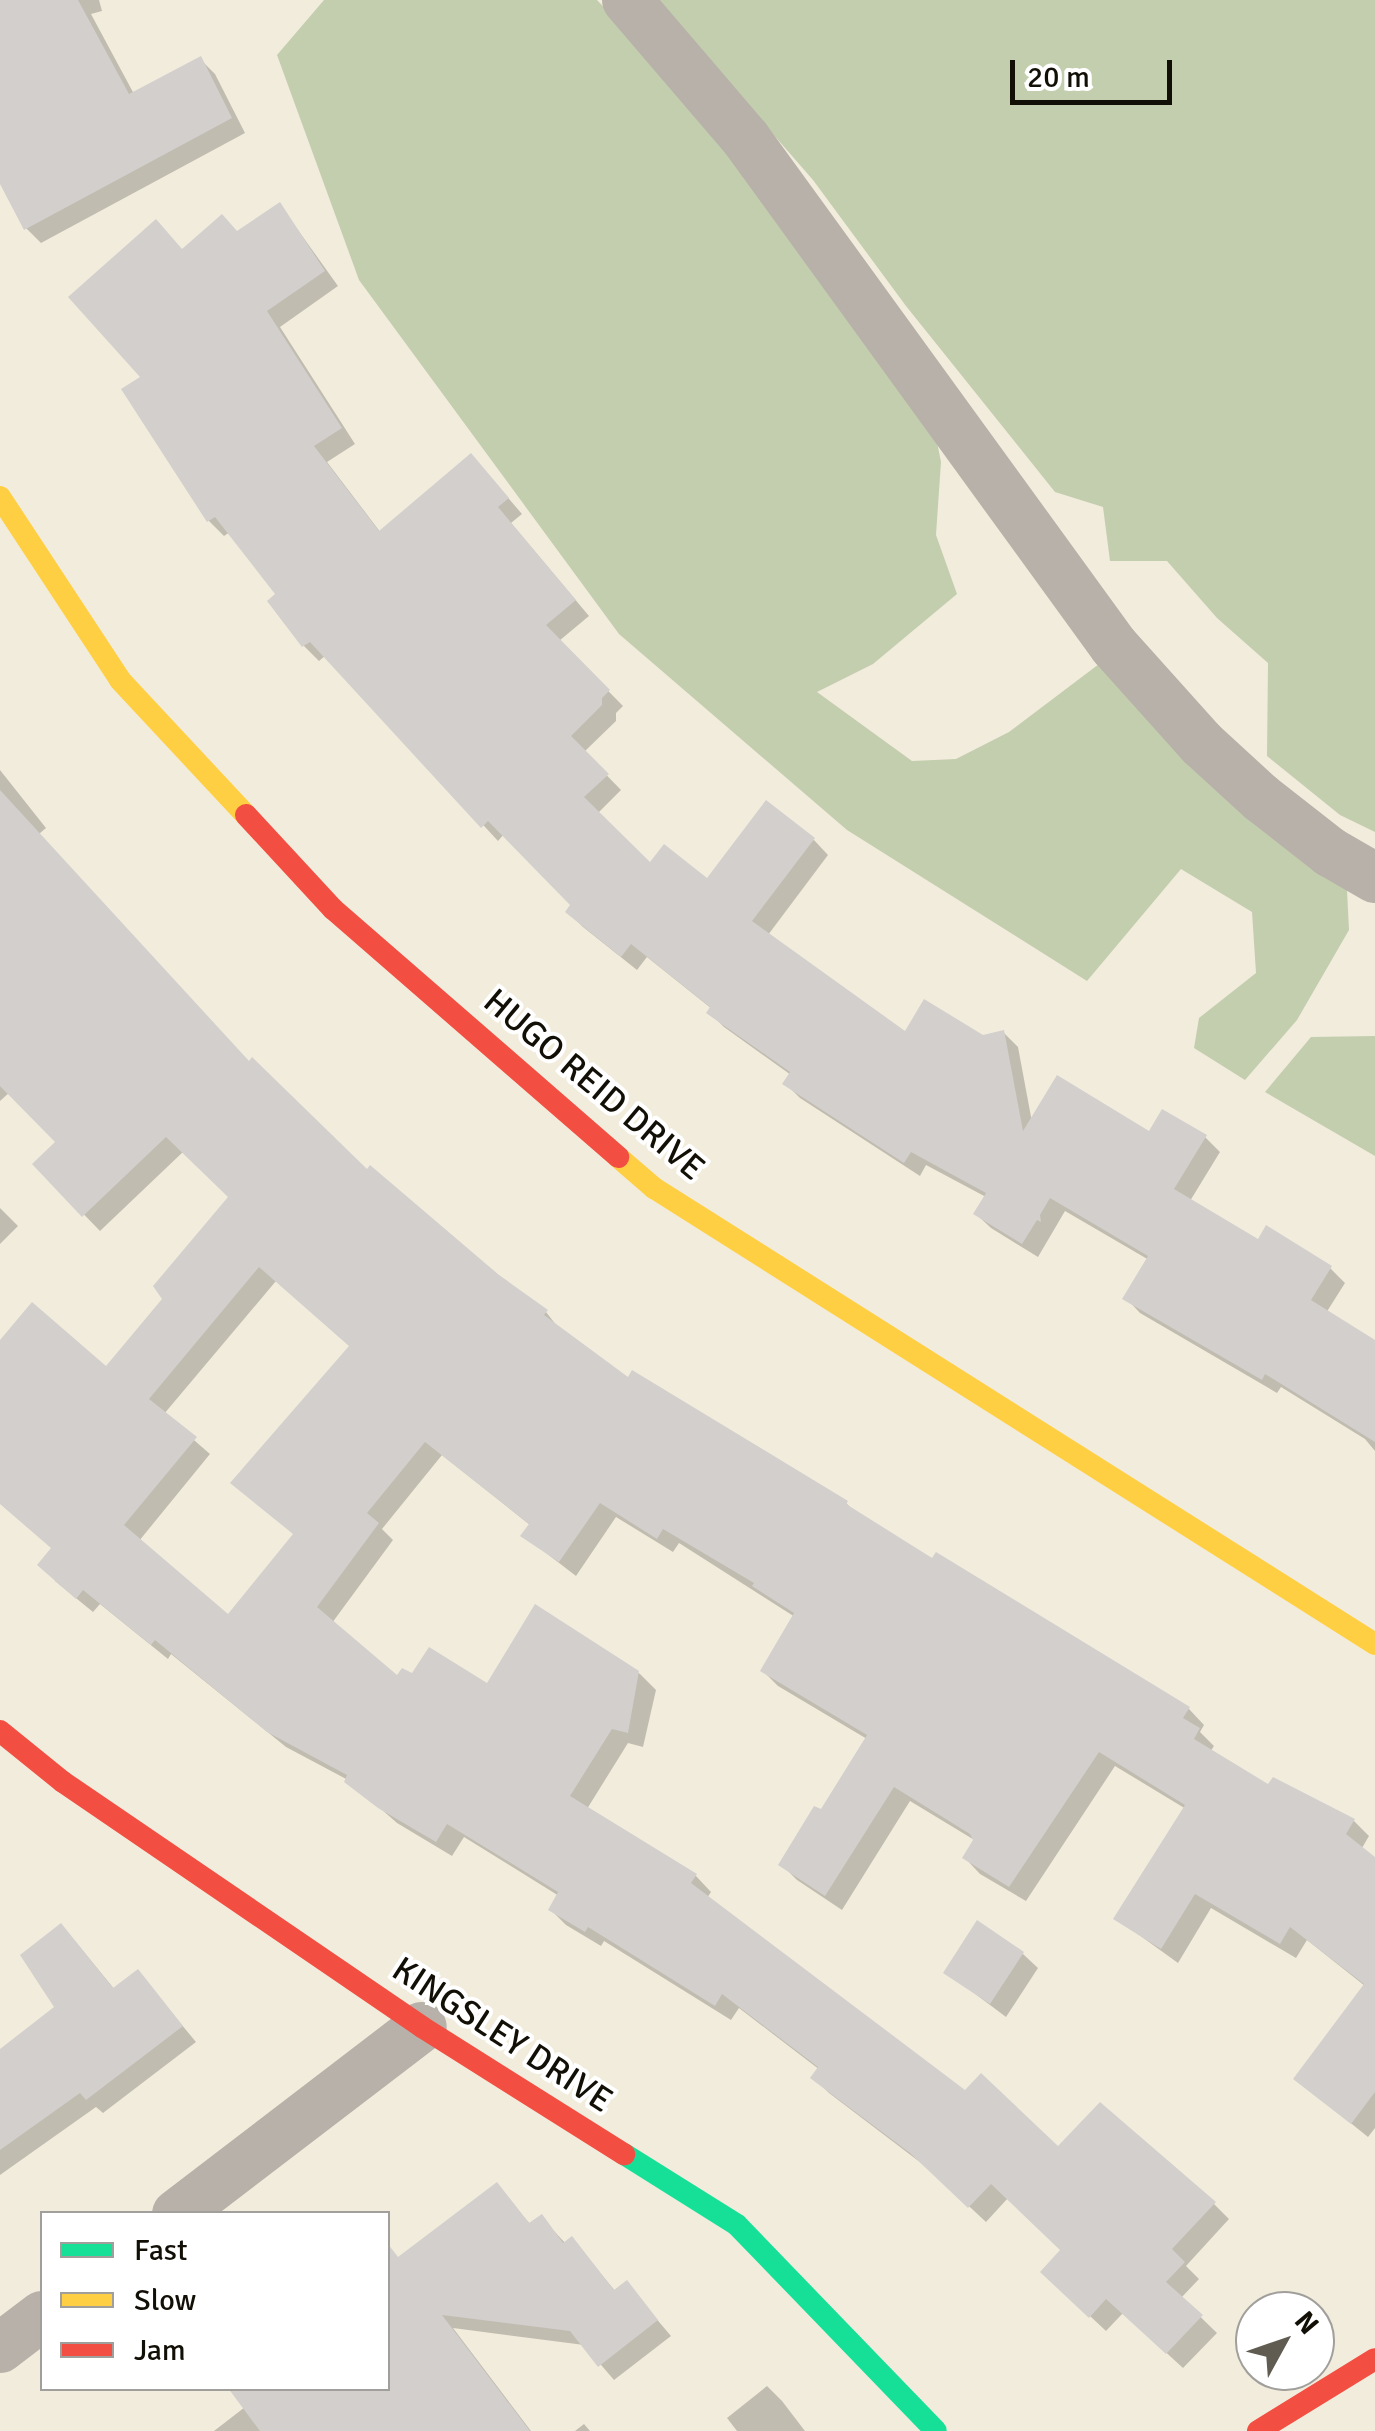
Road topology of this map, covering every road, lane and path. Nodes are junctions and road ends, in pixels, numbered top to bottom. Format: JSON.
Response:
{"nodes":[{"id":1,"x":627,"y":0,"type":"edge"},
{"id":2,"x":0,"y":497,"type":"edge"},
{"id":3,"x":1375,"y":878,"type":"edge"},
{"id":4,"x":1375,"y":1644,"type":"edge"},
{"id":5,"x":0,"y":1731,"type":"edge"},
{"id":6,"x":422,"y":2028,"type":"junction"},
{"id":7,"x":182,"y":2211,"type":"edge"},
{"id":8,"x":40,"y":2318,"type":"edge"},
{"id":9,"x":0,"y":2348,"type":"edge"},
{"id":10,"x":1375,"y":2359,"type":"edge"},
{"id":11,"x":936,"y":2431,"type":"edge"},
{"id":12,"x":1258,"y":2431,"type":"edge"}],
"edges":[{"from":1,"to":3,"type":"street"},
{"from":2,"to":4,"type":"street","name":"HUGO REID DRIVE"},
{"from":5,"to":6,"type":"street","name":"KINGSLEY DRIVE"},
{"from":6,"to":7,"type":"street"},
{"from":6,"to":11,"type":"street","name":"KINGSLEY DRIVE"},
{"from":8,"to":9,"type":"street"},
{"from":10,"to":12,"type":"street"}]}
